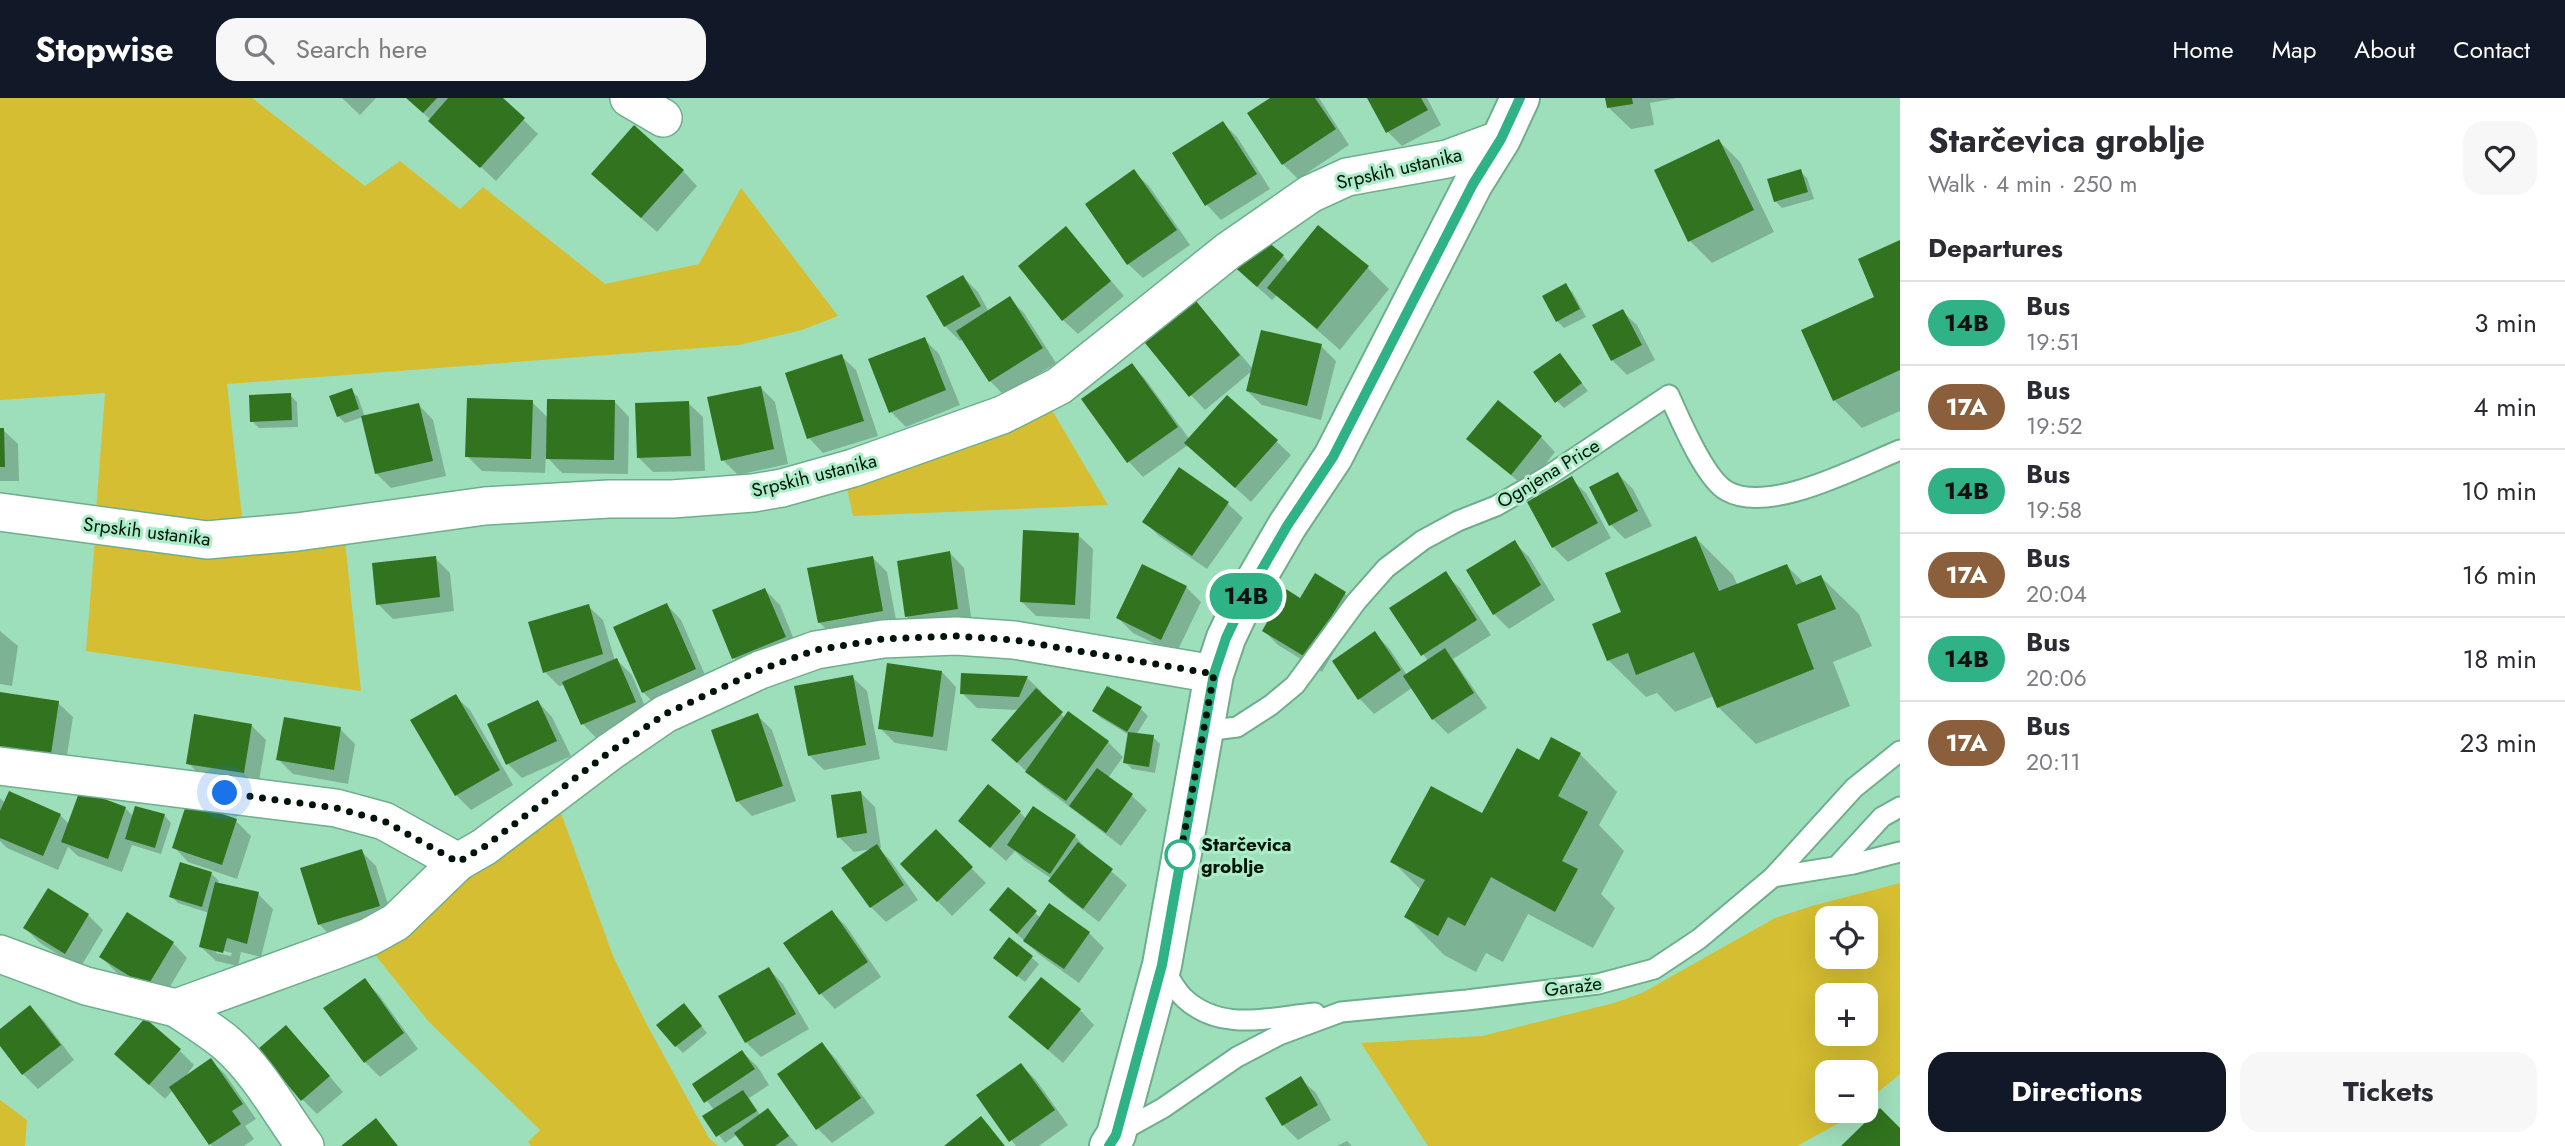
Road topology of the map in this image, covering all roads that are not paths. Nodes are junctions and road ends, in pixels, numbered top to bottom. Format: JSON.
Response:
{"nodes":[{"id":1,"x":629,"y":98,"type":"edge"},
{"id":2,"x":1520,"y":98,"type":"edge"},
{"id":3,"x":663,"y":118,"type":"dead end"},
{"id":4,"x":1501,"y":139,"type":"junction"},
{"id":5,"x":1900,"y":450,"type":"edge"},
{"id":6,"x":0,"y":512,"type":"edge"},
{"id":7,"x":1214,"y":674,"type":"junction"},
{"id":8,"x":1205,"y":731,"type":"junction"},
{"id":9,"x":1900,"y":751,"type":"edge"},
{"id":10,"x":0,"y":766,"type":"edge"},
{"id":11,"x":1900,"y":807,"type":"edge"},
{"id":12,"x":1900,"y":852,"type":"edge"},
{"id":13,"x":458,"y":862,"type":"junction"},
{"id":14,"x":1836,"y":866,"type":"junction"},
{"id":15,"x":1773,"y":877,"type":"junction"},
{"id":16,"x":0,"y":954,"type":"edge"},
{"id":17,"x":1162,"y":965,"type":"junction"},
{"id":18,"x":176,"y":1008,"type":"junction"},
{"id":19,"x":1341,"y":1012,"type":"junction"},
{"id":20,"x":1114,"y":1142,"type":"edge"},
{"id":21,"x":305,"y":1146,"type":"edge"}],
"edges":[{"from":1,"to":3,"type":"street"},
{"from":2,"to":4,"type":"street","name":"Srpskih ustanika"},
{"from":4,"to":6,"type":"street","name":"Srpskih ustanika"},
{"from":4,"to":7,"type":"street","name":"Srpskih ustanika"},
{"from":5,"to":8,"type":"lane","name":"Ognjena Price"},
{"from":7,"to":8,"type":"street","name":"Srpskih ustanika"},
{"from":7,"to":13,"type":"street"},
{"from":8,"to":17,"type":"street","name":"Srpskih ustanika"},
{"from":9,"to":15,"type":"lane","name":"Garaže"},
{"from":10,"to":13,"type":"street"},
{"from":11,"to":14,"type":"lane"},
{"from":12,"to":14,"type":"lane"},
{"from":13,"to":18,"type":"street"},
{"from":14,"to":15,"type":"lane"},
{"from":15,"to":19,"type":"lane","name":"Garaže"},
{"from":16,"to":18,"type":"street"},
{"from":17,"to":19,"type":"lane","name":"Garaže"},
{"from":17,"to":20,"type":"street","name":"Srpskih ustanika"},
{"from":18,"to":21,"type":"street"},
{"from":19,"to":20,"type":"lane","name":"Garaže"}]}
